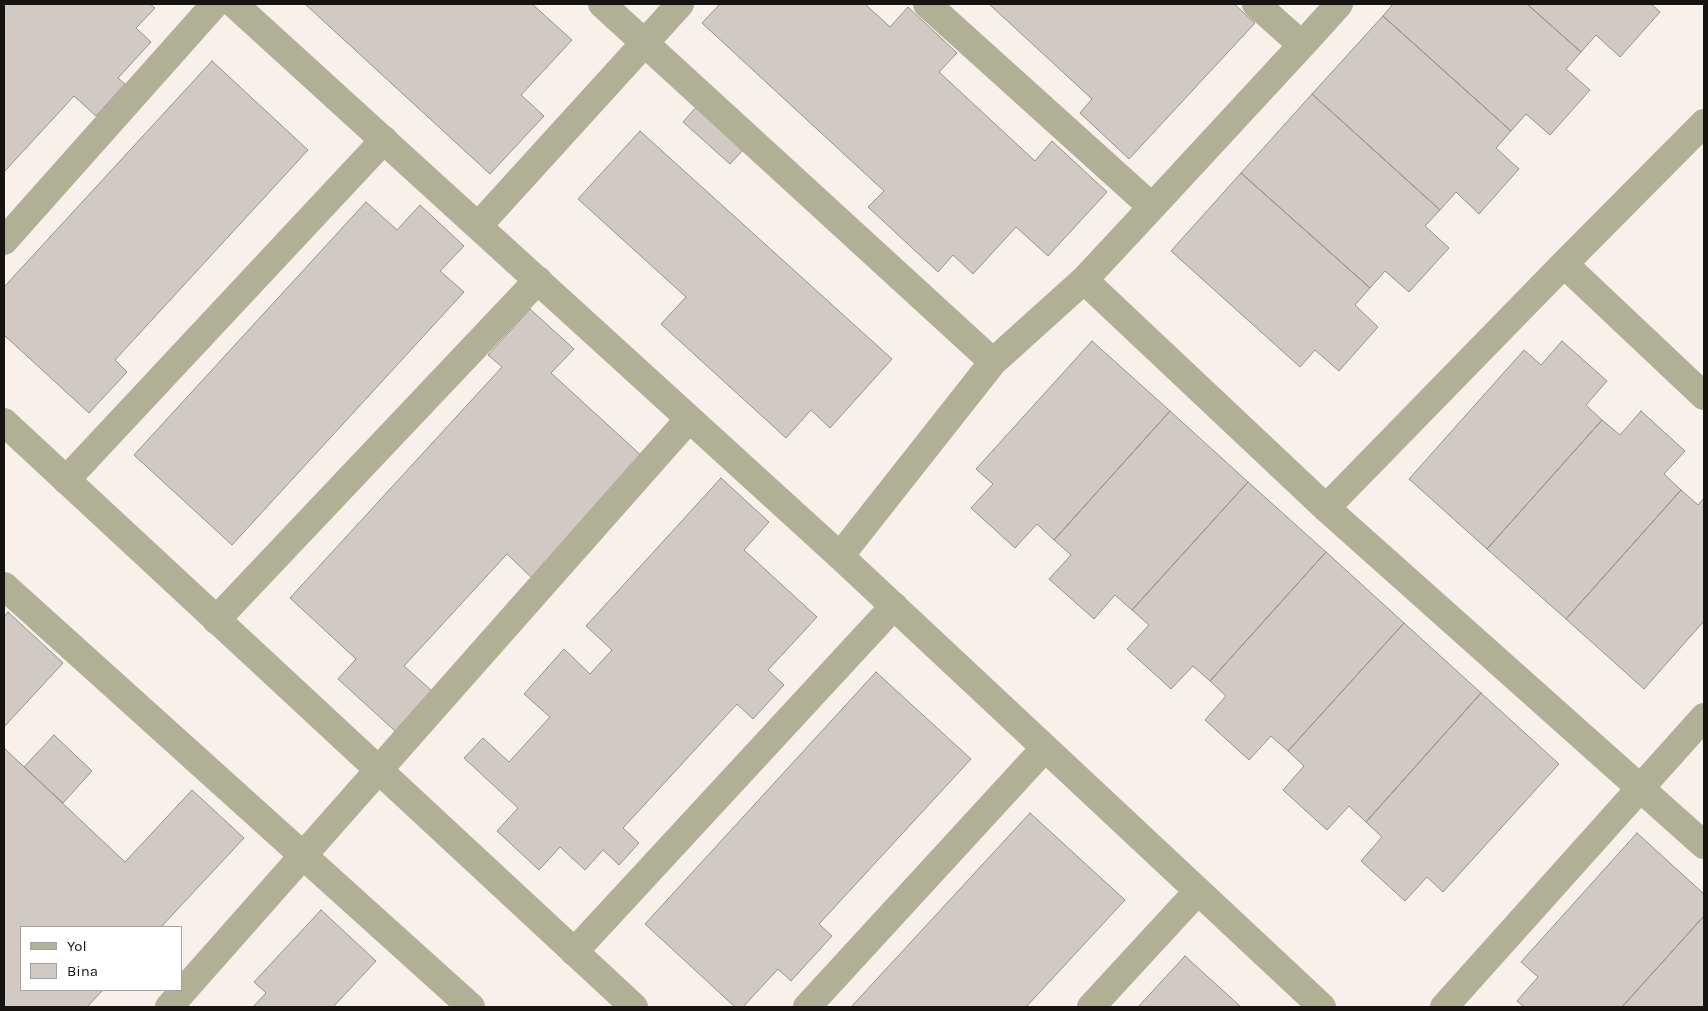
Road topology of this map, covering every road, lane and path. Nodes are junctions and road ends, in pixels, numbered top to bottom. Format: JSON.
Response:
{"nodes":[{"id":1,"x":215,"y":4,"type":"edge"},
{"id":2,"x":234,"y":4,"type":"edge"},
{"id":3,"x":602,"y":4,"type":"edge"},
{"id":4,"x":680,"y":4,"type":"edge"},
{"id":5,"x":927,"y":4,"type":"edge"},
{"id":6,"x":1256,"y":4,"type":"edge"},
{"id":7,"x":1339,"y":4,"type":"edge"},
{"id":8,"x":644,"y":43,"type":"junction"},
{"id":9,"x":1302,"y":45,"type":"junction"},
{"id":10,"x":1704,"y":123,"type":"edge"},
{"id":11,"x":384,"y":140,"type":"junction"},
{"id":12,"x":1152,"y":207,"type":"junction"},
{"id":13,"x":479,"y":225,"type":"junction"},
{"id":14,"x":4,"y":241,"type":"edge"},
{"id":15,"x":1564,"y":264,"type":"junction"},
{"id":16,"x":538,"y":280,"type":"junction"},
{"id":17,"x":1084,"y":280,"type":"junction"},
{"id":18,"x":993,"y":362,"type":"junction"},
{"id":19,"x":1704,"y":396,"type":"edge"},
{"id":20,"x":689,"y":419,"type":"junction"},
{"id":21,"x":4,"y":422,"type":"edge"},
{"id":22,"x":66,"y":480,"type":"junction"},
{"id":23,"x":1326,"y":508,"type":"junction"},
{"id":24,"x":840,"y":556,"type":"junction"},
{"id":25,"x":4,"y":586,"type":"edge"},
{"id":26,"x":894,"y":606,"type":"junction"},
{"id":27,"x":216,"y":620,"type":"junction"},
{"id":28,"x":1704,"y":717,"type":"edge"},
{"id":29,"x":1045,"y":748,"type":"junction"},
{"id":30,"x":378,"y":771,"type":"junction"},
{"id":31,"x":1641,"y":789,"type":"junction"},
{"id":32,"x":1704,"y":845,"type":"edge"},
{"id":33,"x":303,"y":856,"type":"junction"},
{"id":34,"x":1198,"y":891,"type":"junction"},
{"id":35,"x":574,"y":952,"type":"junction"},
{"id":36,"x":169,"y":1007,"type":"edge"},
{"id":37,"x":471,"y":1007,"type":"edge"},
{"id":38,"x":634,"y":1007,"type":"edge"},
{"id":39,"x":807,"y":1007,"type":"edge"},
{"id":40,"x":1091,"y":1007,"type":"edge"},
{"id":41,"x":1322,"y":1007,"type":"edge"},
{"id":42,"x":1444,"y":1007,"type":"edge"}],
"edges":[{"from":1,"to":14,"type":"street"},
{"from":2,"to":11,"type":"street"},
{"from":3,"to":8,"type":"street"},
{"from":4,"to":8,"type":"street"},
{"from":5,"to":12,"type":"street"},
{"from":6,"to":9,"type":"street"},
{"from":7,"to":9,"type":"street"},
{"from":8,"to":13,"type":"street"},
{"from":8,"to":18,"type":"street"},
{"from":9,"to":12,"type":"street"},
{"from":10,"to":15,"type":"street"},
{"from":11,"to":13,"type":"street"},
{"from":11,"to":22,"type":"street"},
{"from":12,"to":17,"type":"street"},
{"from":13,"to":16,"type":"street"},
{"from":15,"to":19,"type":"street"},
{"from":15,"to":23,"type":"street"},
{"from":16,"to":20,"type":"street"},
{"from":16,"to":27,"type":"street"},
{"from":17,"to":18,"type":"street"},
{"from":17,"to":23,"type":"street"},
{"from":18,"to":24,"type":"street"},
{"from":20,"to":24,"type":"street"},
{"from":20,"to":30,"type":"street"},
{"from":21,"to":22,"type":"street"},
{"from":22,"to":27,"type":"street"},
{"from":23,"to":31,"type":"street"},
{"from":24,"to":26,"type":"street"},
{"from":25,"to":33,"type":"street"},
{"from":26,"to":29,"type":"street"},
{"from":26,"to":35,"type":"street"},
{"from":27,"to":30,"type":"street"},
{"from":28,"to":31,"type":"street"},
{"from":29,"to":34,"type":"street"},
{"from":29,"to":39,"type":"street"},
{"from":30,"to":33,"type":"street"},
{"from":30,"to":35,"type":"street"},
{"from":31,"to":32,"type":"street"},
{"from":31,"to":42,"type":"street"},
{"from":33,"to":36,"type":"street"},
{"from":33,"to":37,"type":"street"},
{"from":34,"to":40,"type":"street"},
{"from":34,"to":41,"type":"street"},
{"from":35,"to":38,"type":"street"}]}
